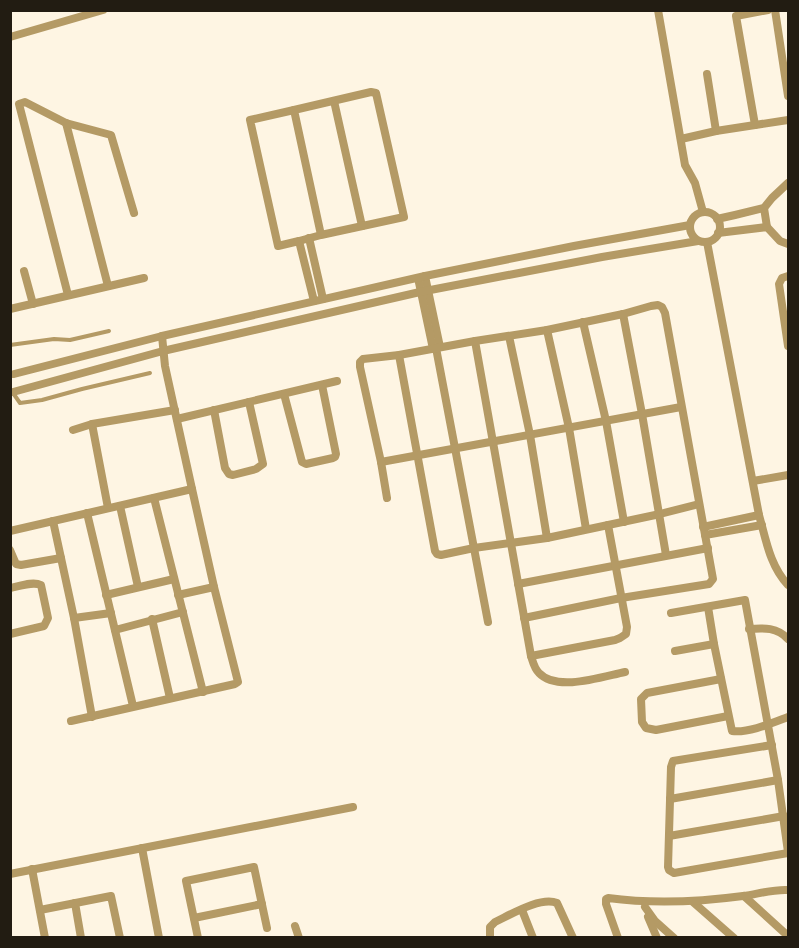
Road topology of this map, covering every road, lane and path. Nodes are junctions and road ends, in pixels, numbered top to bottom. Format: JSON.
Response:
{"nodes":[{"id":1,"x":658,"y":10,"type":"edge"},
{"id":2,"x":768,"y":10,"type":"edge"},
{"id":3,"x":775,"y":10,"type":"edge"},
{"id":4,"x":97,"y":11,"type":"edge"},
{"id":5,"x":736,"y":13,"type":"edge"},
{"id":6,"x":10,"y":37,"type":"edge"},
{"id":7,"x":708,"y":74,"type":"dead end"},
{"id":8,"x":789,"y":96,"type":"edge"},
{"id":9,"x":334,"y":101,"type":"junction"},
{"id":10,"x":294,"y":110,"type":"junction"},
{"id":11,"x":789,"y":120,"type":"edge"},
{"id":12,"x":66,"y":123,"type":"junction"},
{"id":13,"x":755,"y":125,"type":"junction"},
{"id":14,"x":716,"y":131,"type":"junction"},
{"id":15,"x":681,"y":139,"type":"junction"},
{"id":16,"x":789,"y":183,"type":"edge"},
{"id":17,"x":764,"y":208,"type":"junction"},
{"id":18,"x":703,"y":212,"type":"junction"},
{"id":19,"x":134,"y":213,"type":"dead end"},
{"id":20,"x":717,"y":219,"type":"junction"},
{"id":21,"x":690,"y":225,"type":"junction"},
{"id":22,"x":362,"y":226,"type":"junction"},
{"id":23,"x":767,"y":227,"type":"junction"},
{"id":24,"x":718,"y":233,"type":"junction"},
{"id":25,"x":321,"y":235,"type":"junction"},
{"id":26,"x":309,"y":238,"type":"junction"},
{"id":27,"x":299,"y":241,"type":"junction"},
{"id":28,"x":698,"y":241,"type":"junction"},
{"id":29,"x":707,"y":242,"type":"junction"},
{"id":30,"x":789,"y":244,"type":"edge"},
{"id":31,"x":24,"y":271,"type":"dead end"},
{"id":32,"x":789,"y":276,"type":"edge"},
{"id":33,"x":421,"y":277,"type":"junction"},
{"id":34,"x":144,"y":278,"type":"dead end"},
{"id":35,"x":108,"y":286,"type":"junction"},
{"id":36,"x":424,"y":291,"type":"junction"},
{"id":37,"x":68,"y":296,"type":"junction"},
{"id":38,"x":323,"y":299,"type":"junction"},
{"id":39,"x":314,"y":301,"type":"junction"},
{"id":40,"x":33,"y":304,"type":"junction"},
{"id":41,"x":10,"y":309,"type":"edge"},
{"id":42,"x":623,"y":314,"type":"junction"},
{"id":43,"x":787,"y":321,"type":"edge"},
{"id":44,"x":584,"y":322,"type":"junction"},
{"id":45,"x":547,"y":330,"type":"junction"},
{"id":46,"x":109,"y":331,"type":"dead end"},
{"id":47,"x":162,"y":336,"type":"junction"},
{"id":48,"x":509,"y":336,"type":"junction"},
{"id":49,"x":476,"y":340,"type":"junction"},
{"id":50,"x":10,"y":345,"type":"edge"},
{"id":51,"x":789,"y":346,"type":"edge"},
{"id":52,"x":436,"y":348,"type":"junction"},
{"id":53,"x":163,"y":351,"type":"junction"},
{"id":54,"x":399,"y":355,"type":"junction"},
{"id":55,"x":82,"y":357,"type":"junction"},
{"id":56,"x":86,"y":372,"type":"junction"},
{"id":57,"x":12,"y":373,"type":"edge"},
{"id":58,"x":150,"y":373,"type":"dead end"},
{"id":59,"x":337,"y":381,"type":"dead end"},
{"id":60,"x":322,"y":385,"type":"junction"},
{"id":61,"x":12,"y":393,"type":"edge"},
{"id":62,"x":284,"y":394,"type":"junction"},
{"id":63,"x":249,"y":402,"type":"junction"},
{"id":64,"x":681,"y":407,"type":"junction"},
{"id":65,"x":175,"y":410,"type":"junction"},
{"id":66,"x":214,"y":410,"type":"junction"},
{"id":67,"x":642,"y":414,"type":"junction"},
{"id":68,"x":177,"y":419,"type":"junction"},
{"id":69,"x":606,"y":422,"type":"junction"},
{"id":70,"x":92,"y":424,"type":"junction"},
{"id":71,"x":568,"y":428,"type":"junction"},
{"id":72,"x":73,"y":430,"type":"dead end"},
{"id":73,"x":530,"y":435,"type":"junction"},
{"id":74,"x":494,"y":440,"type":"junction"},
{"id":75,"x":454,"y":448,"type":"junction"},
{"id":76,"x":417,"y":456,"type":"junction"},
{"id":77,"x":381,"y":462,"type":"junction"},
{"id":78,"x":789,"y":475,"type":"edge"},
{"id":79,"x":753,"y":481,"type":"junction"},
{"id":80,"x":192,"y":489,"type":"junction"},
{"id":81,"x":154,"y":498,"type":"junction"},
{"id":82,"x":387,"y":498,"type":"dead end"},
{"id":83,"x":699,"y":504,"type":"junction"},
{"id":84,"x":120,"y":506,"type":"junction"},
{"id":85,"x":108,"y":508,"type":"junction"},
{"id":86,"x":87,"y":513,"type":"junction"},
{"id":87,"x":660,"y":514,"type":"junction"},
{"id":88,"x":759,"y":515,"type":"junction"},
{"id":89,"x":53,"y":521,"type":"junction"},
{"id":90,"x":624,"y":522,"type":"junction"},
{"id":91,"x":608,"y":525,"type":"junction"},
{"id":92,"x":762,"y":525,"type":"junction"},
{"id":93,"x":586,"y":529,"type":"junction"},
{"id":94,"x":10,"y":531,"type":"edge"},
{"id":95,"x":704,"y":531,"type":"junction"},
{"id":96,"x":547,"y":538,"type":"junction"},
{"id":97,"x":512,"y":543,"type":"junction"},
{"id":98,"x":474,"y":548,"type":"junction"},
{"id":99,"x":708,"y":548,"type":"junction"},
{"id":100,"x":10,"y":550,"type":"edge"},
{"id":101,"x":666,"y":555,"type":"junction"},
{"id":102,"x":62,"y":558,"type":"junction"},
{"id":103,"x":615,"y":564,"type":"junction"},
{"id":104,"x":174,"y":579,"type":"junction"},
{"id":105,"x":518,"y":584,"type":"junction"},
{"id":106,"x":789,"y":585,"type":"edge"},
{"id":107,"x":138,"y":587,"type":"junction"},
{"id":108,"x":214,"y":587,"type":"junction"},
{"id":109,"x":10,"y":588,"type":"edge"},
{"id":110,"x":106,"y":595,"type":"junction"},
{"id":111,"x":178,"y":596,"type":"junction"},
{"id":112,"x":621,"y":598,"type":"junction"},
{"id":113,"x":708,"y":607,"type":"junction"},
{"id":114,"x":183,"y":612,"type":"junction"},
{"id":115,"x":671,"y":613,"type":"dead end"},
{"id":116,"x":111,"y":614,"type":"junction"},
{"id":117,"x":74,"y":618,"type":"junction"},
{"id":118,"x":524,"y":618,"type":"junction"},
{"id":119,"x":152,"y":619,"type":"junction"},
{"id":120,"x":488,"y":622,"type":"dead end"},
{"id":121,"x":749,"y":628,"type":"junction"},
{"id":122,"x":115,"y":630,"type":"junction"},
{"id":123,"x":10,"y":634,"type":"edge"},
{"id":124,"x":789,"y":639,"type":"edge"},
{"id":125,"x":714,"y":644,"type":"junction"},
{"id":126,"x":675,"y":651,"type":"dead end"},
{"id":127,"x":531,"y":656,"type":"junction"},
{"id":128,"x":625,"y":672,"type":"dead end"},
{"id":129,"x":721,"y":679,"type":"junction"},
{"id":130,"x":203,"y":692,"type":"junction"},
{"id":131,"x":170,"y":698,"type":"junction"},
{"id":132,"x":133,"y":706,"type":"junction"},
{"id":133,"x":728,"y":716,"type":"junction"},
{"id":134,"x":92,"y":717,"type":"junction"},
{"id":135,"x":789,"y":717,"type":"edge"},
{"id":136,"x":71,"y":721,"type":"dead end"},
{"id":137,"x":768,"y":725,"type":"junction"},
{"id":138,"x":772,"y":744,"type":"junction"},
{"id":139,"x":778,"y":780,"type":"junction"},
{"id":140,"x":670,"y":799,"type":"junction"},
{"id":141,"x":353,"y":807,"type":"dead end"},
{"id":142,"x":784,"y":816,"type":"junction"},
{"id":143,"x":669,"y":836,"type":"junction"},
{"id":144,"x":142,"y":848,"type":"junction"},
{"id":145,"x":789,"y":853,"type":"edge"},
{"id":146,"x":32,"y":869,"type":"junction"},
{"id":147,"x":10,"y":874,"type":"edge"},
{"id":148,"x":788,"y":890,"type":"edge"},
{"id":149,"x":744,"y":896,"type":"junction"},
{"id":150,"x":693,"y":902,"type":"junction"},
{"id":151,"x":75,"y":903,"type":"junction"},
{"id":152,"x":262,"y":904,"type":"junction"},
{"id":153,"x":643,"y":904,"type":"junction"},
{"id":154,"x":40,"y":910,"type":"junction"},
{"id":155,"x":522,"y":910,"type":"junction"},
{"id":156,"x":194,"y":918,"type":"junction"},
{"id":157,"x":295,"y":926,"type":"dead end"},
{"id":158,"x":267,"y":928,"type":"dead end"},
{"id":159,"x":789,"y":936,"type":"edge"},
{"id":160,"x":45,"y":938,"type":"edge"},
{"id":161,"x":81,"y":938,"type":"edge"},
{"id":162,"x":120,"y":938,"type":"edge"},
{"id":163,"x":159,"y":938,"type":"edge"},
{"id":164,"x":198,"y":938,"type":"edge"},
{"id":165,"x":299,"y":938,"type":"edge"},
{"id":166,"x":490,"y":938,"type":"edge"},
{"id":167,"x":533,"y":938,"type":"edge"},
{"id":168,"x":573,"y":938,"type":"edge"},
{"id":169,"x":618,"y":938,"type":"edge"},
{"id":170,"x":657,"y":938,"type":"edge"},
{"id":171,"x":674,"y":938,"type":"edge"},
{"id":172,"x":734,"y":938,"type":"edge"}],
"edges":[{"from":1,"to":15,"type":"street"},
{"from":2,"to":5,"type":"street"},
{"from":3,"to":8,"type":"street"},
{"from":4,"to":6,"type":"street"},
{"from":5,"to":13,"type":"street"},
{"from":7,"to":14,"type":"street"},
{"from":9,"to":10,"type":"street"},
{"from":9,"to":22,"type":"street"},
{"from":9,"to":22,"type":"street"},
{"from":10,"to":25,"type":"street"},
{"from":10,"to":27,"type":"street"},
{"from":11,"to":13,"type":"street"},
{"from":12,"to":19,"type":"street"},
{"from":12,"to":35,"type":"street"},
{"from":12,"to":37,"type":"street"},
{"from":13,"to":14,"type":"street"},
{"from":14,"to":15,"type":"street"},
{"from":15,"to":18,"type":"street"},
{"from":16,"to":17,"type":"street"},
{"from":17,"to":20,"type":"street"},
{"from":17,"to":23,"type":"street"},
{"from":18,"to":20,"type":"street"},
{"from":18,"to":21,"type":"street"},
{"from":20,"to":24,"type":"street"},
{"from":21,"to":28,"type":"street"},
{"from":21,"to":33,"type":"street"},
{"from":22,"to":25,"type":"street"},
{"from":23,"to":24,"type":"street"},
{"from":23,"to":30,"type":"street"},
{"from":24,"to":29,"type":"street"},
{"from":25,"to":26,"type":"street"},
{"from":26,"to":27,"type":"street"},
{"from":26,"to":38,"type":"street"},
{"from":27,"to":39,"type":"street"},
{"from":28,"to":29,"type":"street"},
{"from":28,"to":36,"type":"street"},
{"from":29,"to":79,"type":"street"},
{"from":31,"to":40,"type":"street"},
{"from":32,"to":43,"type":"street"},
{"from":33,"to":36,"type":"street"},
{"from":33,"to":38,"type":"street"},
{"from":34,"to":35,"type":"street"},
{"from":35,"to":37,"type":"street"},
{"from":36,"to":52,"type":"street"},
{"from":36,"to":53,"type":"street"},
{"from":37,"to":40,"type":"street"},
{"from":38,"to":39,"type":"street"},
{"from":39,"to":47,"type":"street"},
{"from":40,"to":41,"type":"street"},
{"from":42,"to":44,"type":"street"},
{"from":42,"to":64,"type":"street"},
{"from":42,"to":67,"type":"street"},
{"from":43,"to":51,"type":"street"},
{"from":44,"to":45,"type":"street"},
{"from":44,"to":69,"type":"street"},
{"from":45,"to":48,"type":"street"},
{"from":45,"to":71,"type":"street"},
{"from":46,"to":50,"type":"lane"},
{"from":47,"to":53,"type":"street"},
{"from":47,"to":55,"type":"street"},
{"from":48,"to":49,"type":"street"},
{"from":48,"to":73,"type":"street"},
{"from":49,"to":52,"type":"street"},
{"from":49,"to":74,"type":"street"},
{"from":52,"to":54,"type":"street"},
{"from":52,"to":75,"type":"street"},
{"from":53,"to":56,"type":"street"},
{"from":53,"to":65,"type":"street"},
{"from":54,"to":76,"type":"street"},
{"from":54,"to":77,"type":"street"},
{"from":55,"to":56,"type":"street"},
{"from":55,"to":57,"type":"street"},
{"from":56,"to":61,"type":"street"},
{"from":57,"to":61,"type":"street"},
{"from":58,"to":61,"type":"lane"},
{"from":59,"to":60,"type":"street"},
{"from":60,"to":62,"type":"street"},
{"from":60,"to":62,"type":"street"},
{"from":62,"to":63,"type":"street"},
{"from":63,"to":66,"type":"street"},
{"from":63,"to":66,"type":"street"},
{"from":64,"to":67,"type":"street"},
{"from":64,"to":83,"type":"street"},
{"from":65,"to":68,"type":"street"},
{"from":65,"to":70,"type":"street"},
{"from":66,"to":68,"type":"street"},
{"from":67,"to":69,"type":"street"},
{"from":67,"to":87,"type":"street"},
{"from":68,"to":80,"type":"street"},
{"from":69,"to":71,"type":"street"},
{"from":69,"to":90,"type":"street"},
{"from":70,"to":72,"type":"street"},
{"from":70,"to":85,"type":"street"},
{"from":71,"to":73,"type":"street"},
{"from":71,"to":93,"type":"street"},
{"from":73,"to":74,"type":"street"},
{"from":73,"to":96,"type":"street"},
{"from":74,"to":75,"type":"street"},
{"from":74,"to":97,"type":"street"},
{"from":75,"to":76,"type":"street"},
{"from":75,"to":98,"type":"street"},
{"from":76,"to":77,"type":"street"},
{"from":76,"to":98,"type":"street"},
{"from":77,"to":82,"type":"street"},
{"from":78,"to":79,"type":"street"},
{"from":79,"to":88,"type":"street"},
{"from":80,"to":81,"type":"street"},
{"from":80,"to":108,"type":"street"},
{"from":81,"to":84,"type":"street"},
{"from":81,"to":104,"type":"street"},
{"from":83,"to":87,"type":"street"},
{"from":83,"to":95,"type":"street"},
{"from":84,"to":85,"type":"street"},
{"from":84,"to":107,"type":"street"},
{"from":85,"to":86,"type":"street"},
{"from":86,"to":89,"type":"street"},
{"from":86,"to":110,"type":"street"},
{"from":87,"to":90,"type":"street"},
{"from":87,"to":101,"type":"street"},
{"from":88,"to":92,"type":"street"},
{"from":88,"to":95,"type":"street"},
{"from":89,"to":94,"type":"street"},
{"from":89,"to":102,"type":"street"},
{"from":90,"to":91,"type":"street"},
{"from":91,"to":93,"type":"street"},
{"from":91,"to":103,"type":"street"},
{"from":92,"to":95,"type":"street"},
{"from":92,"to":106,"type":"street"},
{"from":93,"to":96,"type":"street"},
{"from":95,"to":99,"type":"street"},
{"from":96,"to":97,"type":"street"},
{"from":97,"to":98,"type":"street"},
{"from":97,"to":105,"type":"street"},
{"from":98,"to":120,"type":"street"},
{"from":99,"to":101,"type":"street"},
{"from":99,"to":112,"type":"street"},
{"from":100,"to":102,"type":"street"},
{"from":101,"to":103,"type":"street"},
{"from":102,"to":117,"type":"street"},
{"from":103,"to":105,"type":"street"},
{"from":103,"to":112,"type":"street"},
{"from":104,"to":107,"type":"street"},
{"from":104,"to":111,"type":"street"},
{"from":105,"to":118,"type":"street"},
{"from":107,"to":110,"type":"street"},
{"from":108,"to":111,"type":"street"},
{"from":108,"to":130,"type":"street"},
{"from":109,"to":123,"type":"street"},
{"from":110,"to":116,"type":"street"},
{"from":111,"to":114,"type":"street"},
{"from":112,"to":118,"type":"street"},
{"from":112,"to":127,"type":"street"},
{"from":113,"to":115,"type":"street"},
{"from":113,"to":121,"type":"street"},
{"from":113,"to":125,"type":"street"},
{"from":114,"to":119,"type":"street"},
{"from":114,"to":130,"type":"street"},
{"from":116,"to":117,"type":"street"},
{"from":116,"to":122,"type":"street"},
{"from":117,"to":134,"type":"street"},
{"from":118,"to":127,"type":"street"},
{"from":119,"to":122,"type":"street"},
{"from":119,"to":131,"type":"street"},
{"from":121,"to":124,"type":"street"},
{"from":121,"to":137,"type":"street"},
{"from":122,"to":132,"type":"street"},
{"from":125,"to":126,"type":"street"},
{"from":125,"to":129,"type":"street"},
{"from":127,"to":128,"type":"street"},
{"from":129,"to":133,"type":"street"},
{"from":129,"to":133,"type":"street"},
{"from":130,"to":131,"type":"street"},
{"from":131,"to":132,"type":"street"},
{"from":132,"to":134,"type":"street"},
{"from":133,"to":137,"type":"street"},
{"from":134,"to":136,"type":"street"},
{"from":135,"to":137,"type":"street"},
{"from":137,"to":138,"type":"street"},
{"from":138,"to":139,"type":"street"},
{"from":138,"to":140,"type":"street"},
{"from":139,"to":140,"type":"street"},
{"from":139,"to":142,"type":"street"},
{"from":140,"to":143,"type":"street"},
{"from":141,"to":144,"type":"street"},
{"from":142,"to":143,"type":"street"},
{"from":142,"to":145,"type":"street"},
{"from":143,"to":145,"type":"street"},
{"from":144,"to":146,"type":"street"},
{"from":144,"to":163,"type":"street"},
{"from":146,"to":147,"type":"street"},
{"from":146,"to":154,"type":"street"},
{"from":148,"to":149,"type":"street"},
{"from":149,"to":150,"type":"street"},
{"from":149,"to":159,"type":"street"},
{"from":150,"to":153,"type":"street"},
{"from":150,"to":172,"type":"street"},
{"from":151,"to":154,"type":"street"},
{"from":151,"to":161,"type":"street"},
{"from":151,"to":162,"type":"street"},
{"from":152,"to":156,"type":"street"},
{"from":152,"to":156,"type":"street"},
{"from":152,"to":158,"type":"street"},
{"from":153,"to":169,"type":"street"},
{"from":153,"to":170,"type":"street"},
{"from":153,"to":171,"type":"street"},
{"from":154,"to":160,"type":"street"},
{"from":155,"to":166,"type":"street"},
{"from":155,"to":167,"type":"street"},
{"from":155,"to":168,"type":"street"},
{"from":156,"to":164,"type":"street"},
{"from":157,"to":165,"type":"street"}]}
